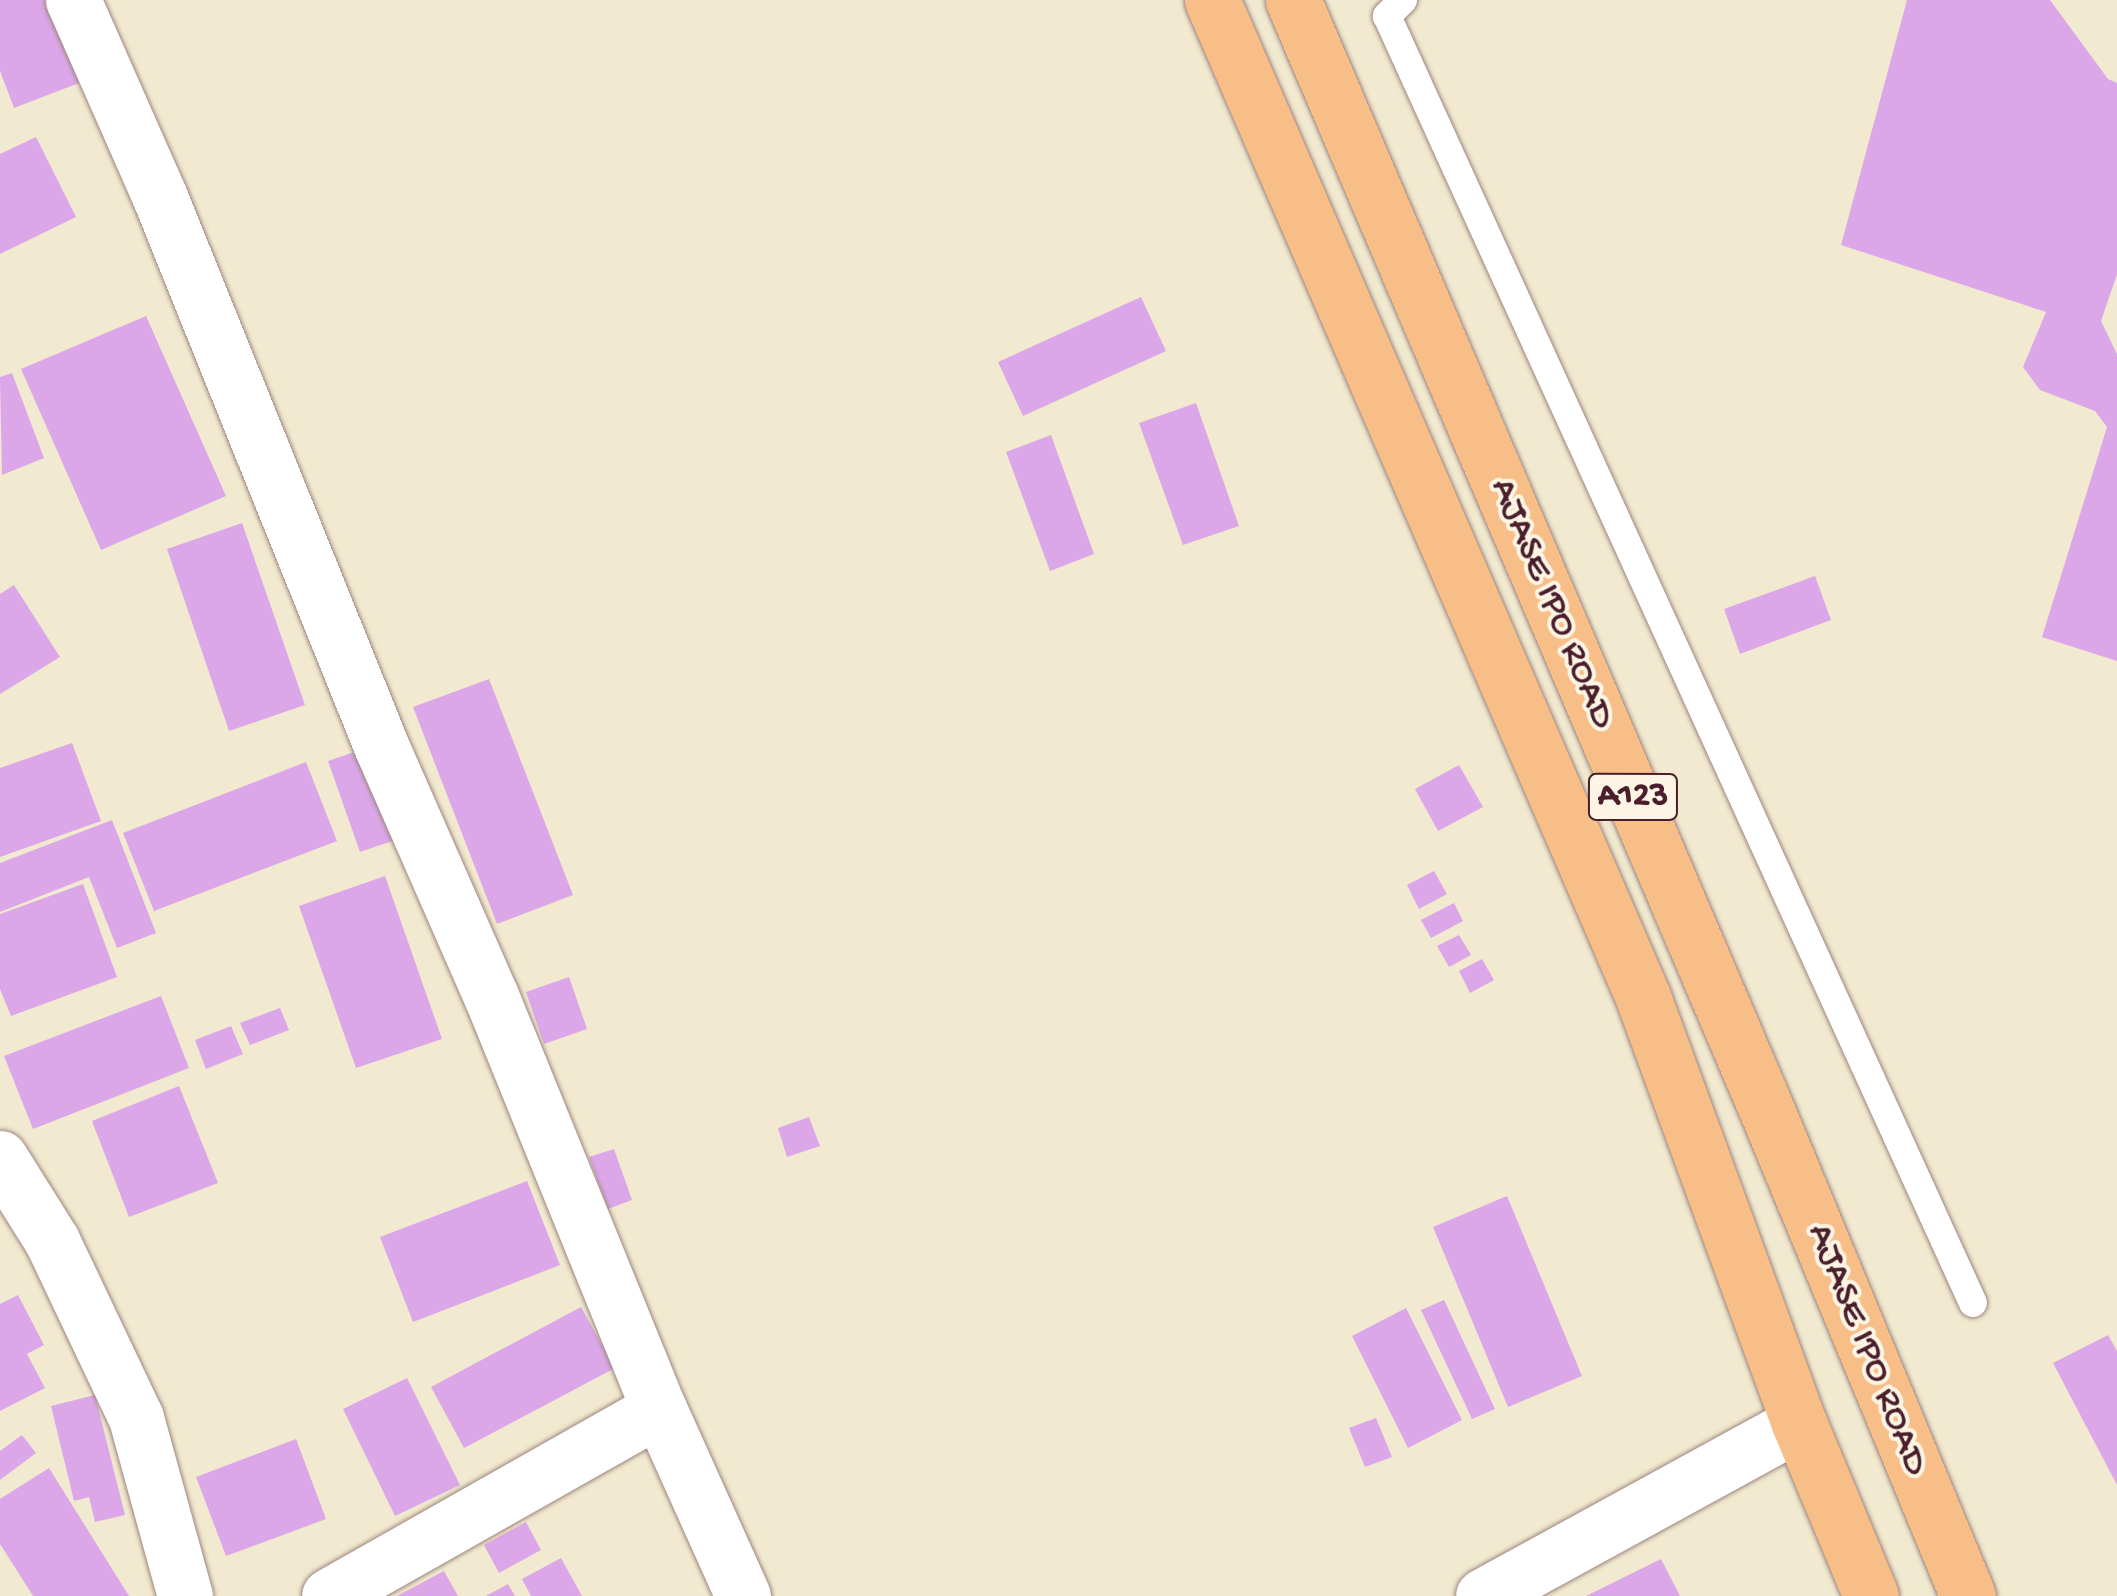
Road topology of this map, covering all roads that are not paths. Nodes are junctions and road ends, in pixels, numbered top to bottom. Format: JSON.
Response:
{"nodes":[{"id":1,"x":73,"y":0,"type":"edge"},
{"id":2,"x":1212,"y":0,"type":"edge"},
{"id":3,"x":1293,"y":0,"type":"edge"},
{"id":4,"x":1403,"y":0,"type":"edge"},
{"id":5,"x":0,"y":1158,"type":"edge"},
{"id":6,"x":1973,"y":1303,"type":"dead end"},
{"id":7,"x":659,"y":1409,"type":"junction"},
{"id":8,"x":1799,"y":1424,"type":"junction"},
{"id":9,"x":185,"y":1596,"type":"edge"},
{"id":10,"x":329,"y":1596,"type":"edge"},
{"id":11,"x":743,"y":1596,"type":"edge"},
{"id":12,"x":1484,"y":1596,"type":"edge"},
{"id":13,"x":1871,"y":1596,"type":"edge"},
{"id":14,"x":1968,"y":1596,"type":"edge"}],
"edges":[{"from":1,"to":7,"type":"street"},
{"from":2,"to":8,"type":"highway","name":"AJASE IPO ROAD","number":"A123"},
{"from":3,"to":14,"type":"highway","name":"AJASE IPO ROAD","number":"A123"},
{"from":4,"to":6,"type":"lane"},
{"from":5,"to":9,"type":"street"},
{"from":7,"to":10,"type":"street"},
{"from":7,"to":11,"type":"street"},
{"from":8,"to":12,"type":"street"},
{"from":8,"to":13,"type":"highway","name":"AJASE IPO ROAD","number":"A123"}]}
